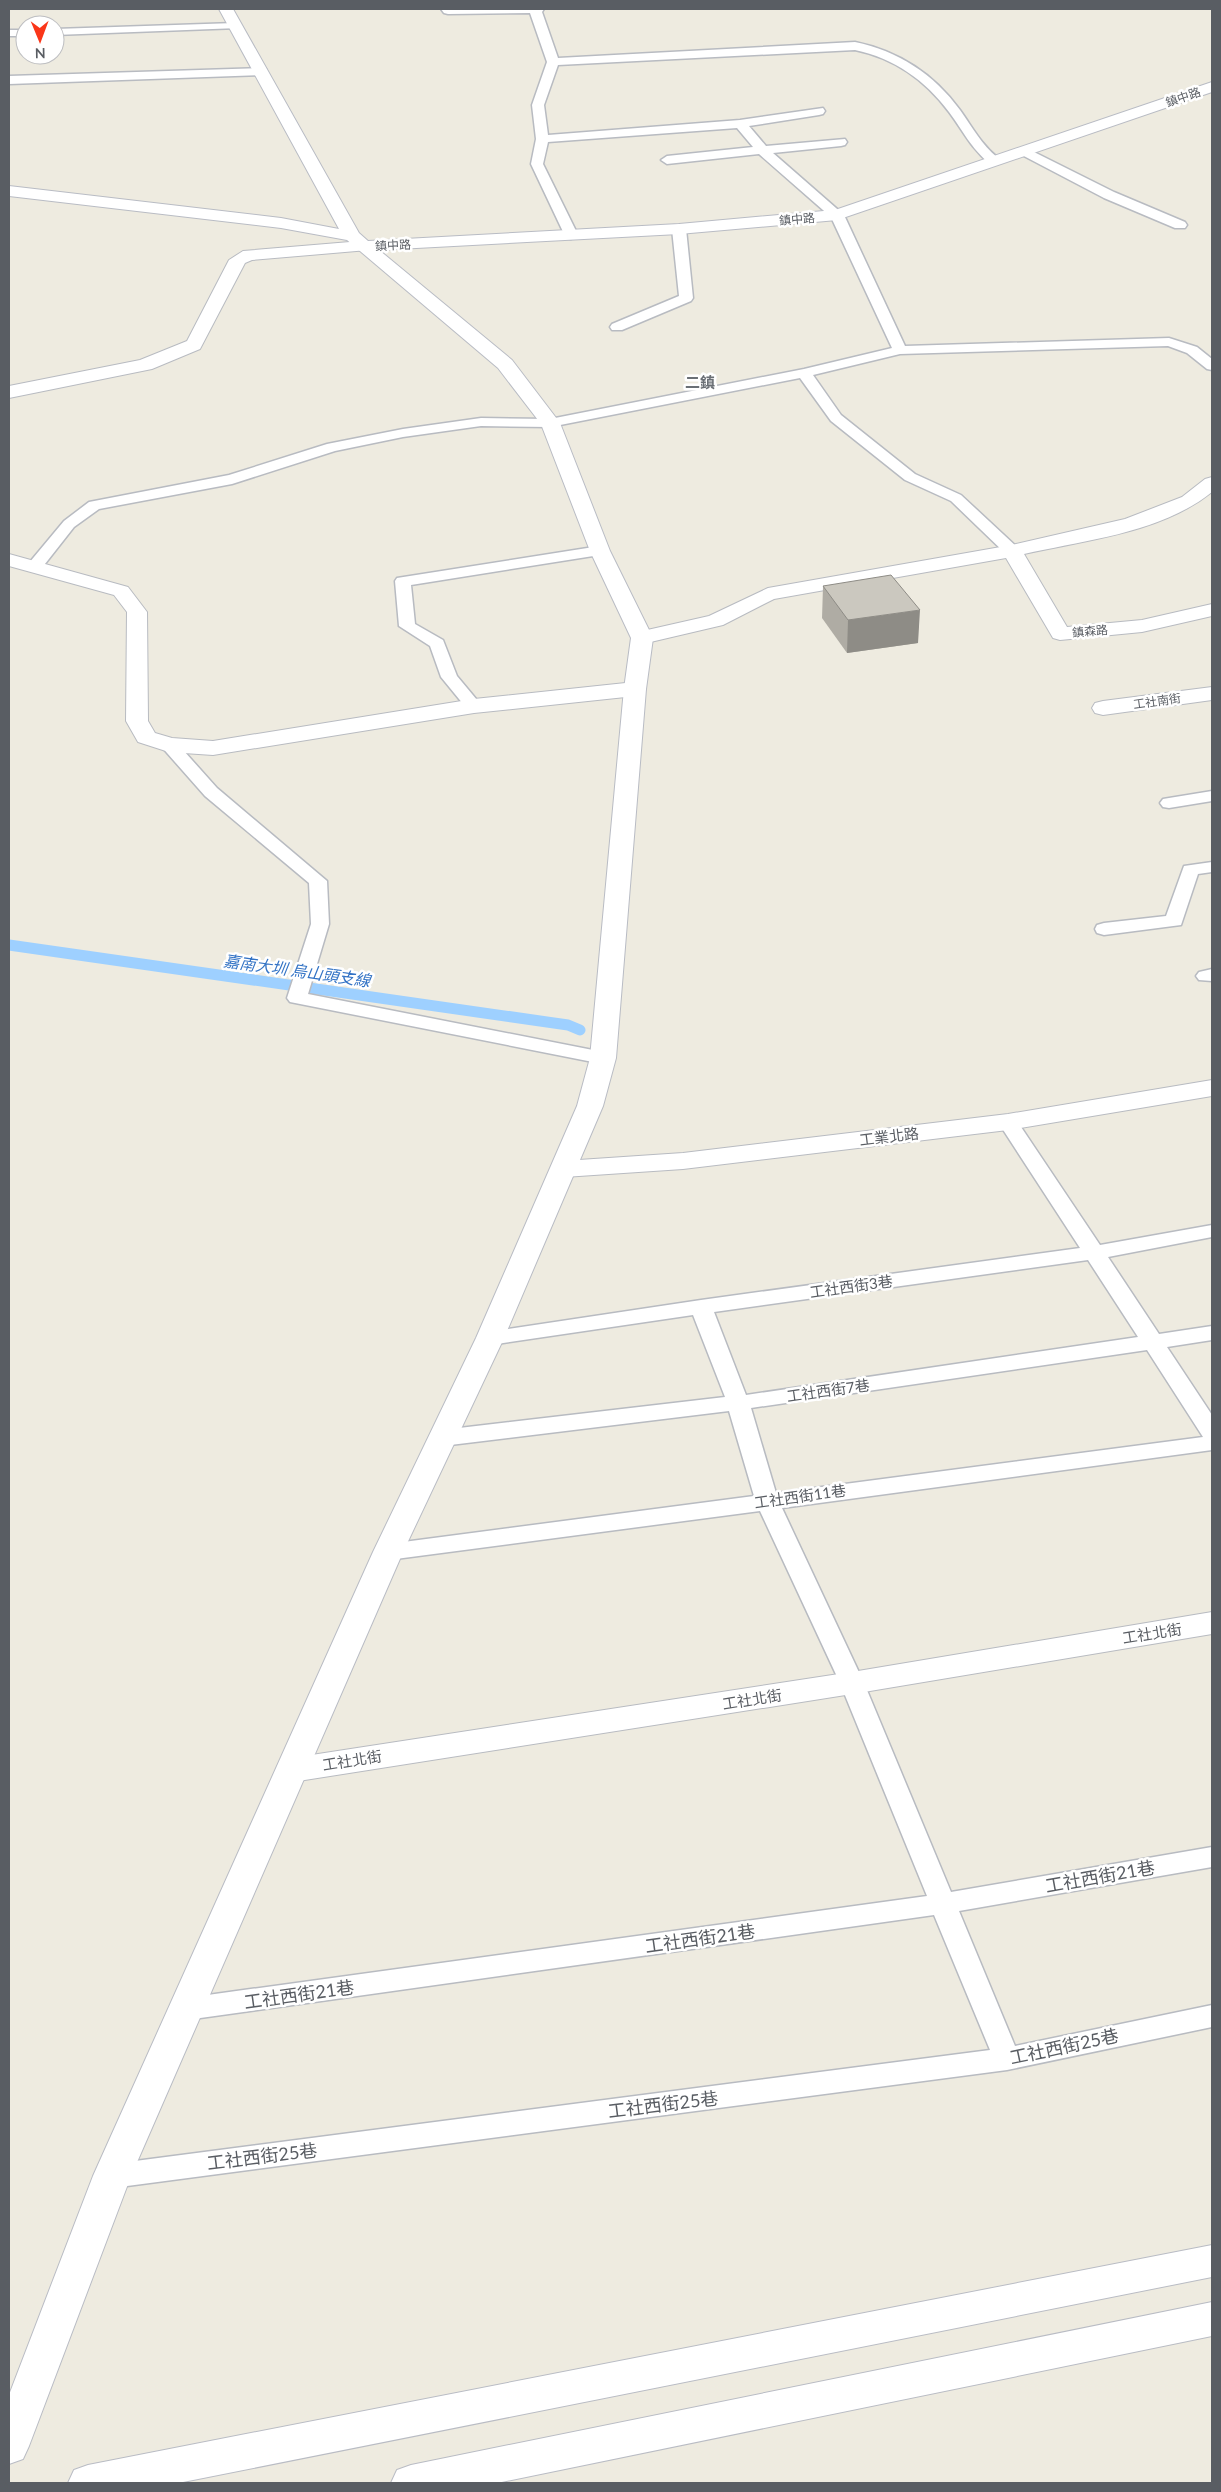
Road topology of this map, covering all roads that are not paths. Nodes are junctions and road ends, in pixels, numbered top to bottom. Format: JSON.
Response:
{"nodes":[{"id":1,"x":226,"y":9,"type":"edge"},
{"id":2,"x":447,"y":9,"type":"edge"},
{"id":3,"x":536,"y":9,"type":"edge"},
{"id":4,"x":235,"y":26,"type":"junction"},
{"id":5,"x":65,"y":32,"type":"edge"},
{"id":6,"x":553,"y":62,"type":"junction"},
{"id":7,"x":262,"y":72,"type":"junction"},
{"id":8,"x":9,"y":80,"type":"edge"},
{"id":9,"x":1212,"y":87,"type":"edge"},
{"id":10,"x":819,"y":111,"type":"dead end"},
{"id":11,"x":740,"y":124,"type":"junction"},
{"id":12,"x":542,"y":139,"type":"junction"},
{"id":13,"x":841,"y":142,"type":"dead end"},
{"id":14,"x":1024,"y":151,"type":"junction"},
{"id":15,"x":764,"y":152,"type":"junction"},
{"id":16,"x":667,"y":160,"type":"dead end"},
{"id":17,"x":994,"y":161,"type":"junction"},
{"id":18,"x":9,"y":191,"type":"edge"},
{"id":19,"x":837,"y":215,"type":"junction"},
{"id":20,"x":1180,"y":225,"type":"dead end"},
{"id":21,"x":679,"y":229,"type":"junction"},
{"id":22,"x":571,"y":235,"type":"junction"},
{"id":23,"x":357,"y":241,"type":"junction"},
{"id":24,"x":617,"y":327,"type":"dead end"},
{"id":25,"x":900,"y":350,"type":"junction"},
{"id":26,"x":1212,"y":366,"type":"edge"},
{"id":27,"x":804,"y":373,"type":"junction"},
{"id":28,"x":9,"y":392,"type":"edge"},
{"id":29,"x":550,"y":423,"type":"junction"},
{"id":30,"x":1212,"y":483,"type":"edge"},
{"id":31,"x":600,"y":551,"type":"junction"},
{"id":32,"x":1012,"y":552,"type":"junction"},
{"id":33,"x":9,"y":560,"type":"edge"},
{"id":34,"x":34,"y":566,"type":"junction"},
{"id":35,"x":1212,"y":610,"type":"edge"},
{"id":36,"x":642,"y":638,"type":"junction"},
{"id":37,"x":635,"y":688,"type":"junction"},
{"id":38,"x":1212,"y":694,"type":"edge"},
{"id":39,"x":474,"y":706,"type":"junction"},
{"id":40,"x":1103,"y":708,"type":"dead end"},
{"id":41,"x":169,"y":745,"type":"junction"},
{"id":42,"x":1212,"y":796,"type":"edge"},
{"id":43,"x":1169,"y":803,"type":"dead end"},
{"id":44,"x":1212,"y":867,"type":"edge"},
{"id":45,"x":1104,"y":929,"type":"dead end"},
{"id":46,"x":603,"y":1058,"type":"junction"},
{"id":47,"x":1212,"y":1088,"type":"edge"},
{"id":48,"x":1008,"y":1122,"type":"junction"},
{"id":49,"x":564,"y":1169,"type":"junction"},
{"id":50,"x":1212,"y":1231,"type":"edge"},
{"id":51,"x":1094,"y":1253,"type":"junction"},
{"id":52,"x":701,"y":1307,"type":"junction"},
{"id":53,"x":1212,"y":1333,"type":"edge"},
{"id":54,"x":490,"y":1338,"type":"junction"},
{"id":55,"x":1153,"y":1343,"type":"junction"},
{"id":56,"x":738,"y":1403,"type":"junction"},
{"id":57,"x":1212,"y":1432,"type":"edge"},
{"id":58,"x":442,"y":1438,"type":"junction"},
{"id":59,"x":1212,"y":1443,"type":"edge"},
{"id":60,"x":767,"y":1500,"type":"junction"},
{"id":61,"x":388,"y":1552,"type":"junction"},
{"id":62,"x":1212,"y":1623,"type":"edge"},
{"id":63,"x":852,"y":1683,"type":"junction"},
{"id":64,"x":292,"y":1770,"type":"junction"},
{"id":65,"x":1212,"y":1857,"type":"edge"},
{"id":66,"x":942,"y":1904,"type":"junction"},
{"id":67,"x":186,"y":2010,"type":"junction"},
{"id":68,"x":1212,"y":2016,"type":"edge"},
{"id":69,"x":1007,"y":2058,"type":"junction"},
{"id":70,"x":112,"y":2176,"type":"junction"},
{"id":71,"x":1212,"y":2261,"type":"edge"},
{"id":72,"x":1212,"y":2319,"type":"edge"},
{"id":73,"x":9,"y":2446,"type":"edge"},
{"id":74,"x":88,"y":2483,"type":"edge"},
{"id":75,"x":411,"y":2483,"type":"edge"}],
"edges":[{"from":1,"to":4,"type":"street"},
{"from":2,"to":3,"type":"lane"},
{"from":3,"to":6,"type":"lane"},
{"from":4,"to":5,"type":"lane"},
{"from":4,"to":7,"type":"street"},
{"from":6,"to":12,"type":"lane"},
{"from":6,"to":17,"type":"lane"},
{"from":7,"to":8,"type":"lane"},
{"from":7,"to":23,"type":"street"},
{"from":9,"to":14,"type":"street","name":"鎮中路"},
{"from":10,"to":11,"type":"lane"},
{"from":11,"to":12,"type":"lane"},
{"from":11,"to":15,"type":"lane"},
{"from":12,"to":22,"type":"lane"},
{"from":13,"to":15,"type":"lane"},
{"from":14,"to":17,"type":"street","name":"鎮中路"},
{"from":14,"to":20,"type":"lane"},
{"from":15,"to":16,"type":"lane"},
{"from":15,"to":19,"type":"lane"},
{"from":17,"to":19,"type":"street","name":"鎮中路"},
{"from":18,"to":23,"type":"street"},
{"from":19,"to":21,"type":"street","name":"鎮中路"},
{"from":19,"to":25,"type":"lane"},
{"from":21,"to":22,"type":"street","name":"鎮中路"},
{"from":21,"to":24,"type":"lane"},
{"from":22,"to":23,"type":"street","name":"鎮中路"},
{"from":23,"to":28,"type":"street"},
{"from":23,"to":29,"type":"street"},
{"from":25,"to":26,"type":"lane"},
{"from":25,"to":27,"type":"lane"},
{"from":27,"to":29,"type":"lane"},
{"from":27,"to":32,"type":"lane"},
{"from":29,"to":31,"type":"street"},
{"from":29,"to":34,"type":"lane"},
{"from":30,"to":32,"type":"street"},
{"from":31,"to":36,"type":"street"},
{"from":31,"to":39,"type":"lane"},
{"from":32,"to":35,"type":"street","name":"鎮森路"},
{"from":32,"to":36,"type":"street"},
{"from":33,"to":34,"type":"street"},
{"from":34,"to":41,"type":"street"},
{"from":36,"to":37,"type":"street"},
{"from":37,"to":39,"type":"street"},
{"from":37,"to":46,"type":"street"},
{"from":38,"to":40,"type":"street","name":"工社南街"},
{"from":39,"to":41,"type":"street"},
{"from":41,"to":46,"type":"lane"},
{"from":42,"to":43,"type":"lane"},
{"from":44,"to":45,"type":"lane"},
{"from":46,"to":49,"type":"street"},
{"from":47,"to":48,"type":"street","name":"工業北路"},
{"from":48,"to":49,"type":"street","name":"工業北路"},
{"from":48,"to":51,"type":"lane"},
{"from":49,"to":54,"type":"street"},
{"from":50,"to":51,"type":"lane","name":"工社西街3巷"},
{"from":51,"to":52,"type":"lane","name":"工社西街3巷"},
{"from":51,"to":55,"type":"lane"},
{"from":52,"to":54,"type":"lane","name":"工社西街3巷"},
{"from":52,"to":56,"type":"lane"},
{"from":53,"to":55,"type":"lane","name":"工社西街7巷"},
{"from":54,"to":58,"type":"street"},
{"from":55,"to":56,"type":"lane","name":"工社西街7巷"},
{"from":55,"to":57,"type":"lane"},
{"from":56,"to":58,"type":"lane","name":"工社西街7巷"},
{"from":56,"to":60,"type":"lane"},
{"from":58,"to":61,"type":"street"},
{"from":59,"to":60,"type":"lane","name":"工社西街11巷"},
{"from":60,"to":61,"type":"lane","name":"工社西街11巷"},
{"from":60,"to":63,"type":"lane"},
{"from":61,"to":64,"type":"street"},
{"from":62,"to":63,"type":"street","name":"工社北街"},
{"from":63,"to":64,"type":"street","name":"工社北街"},
{"from":63,"to":66,"type":"lane"},
{"from":64,"to":67,"type":"street"},
{"from":65,"to":66,"type":"lane","name":"工社西街21巷"},
{"from":66,"to":67,"type":"lane","name":"工社西街21巷"},
{"from":66,"to":69,"type":"lane"},
{"from":67,"to":70,"type":"street"},
{"from":68,"to":69,"type":"lane","name":"工社西街25巷"},
{"from":69,"to":70,"type":"lane","name":"工社西街25巷"},
{"from":70,"to":73,"type":"street"},
{"from":71,"to":74,"type":"street"},
{"from":72,"to":75,"type":"street"}]}
